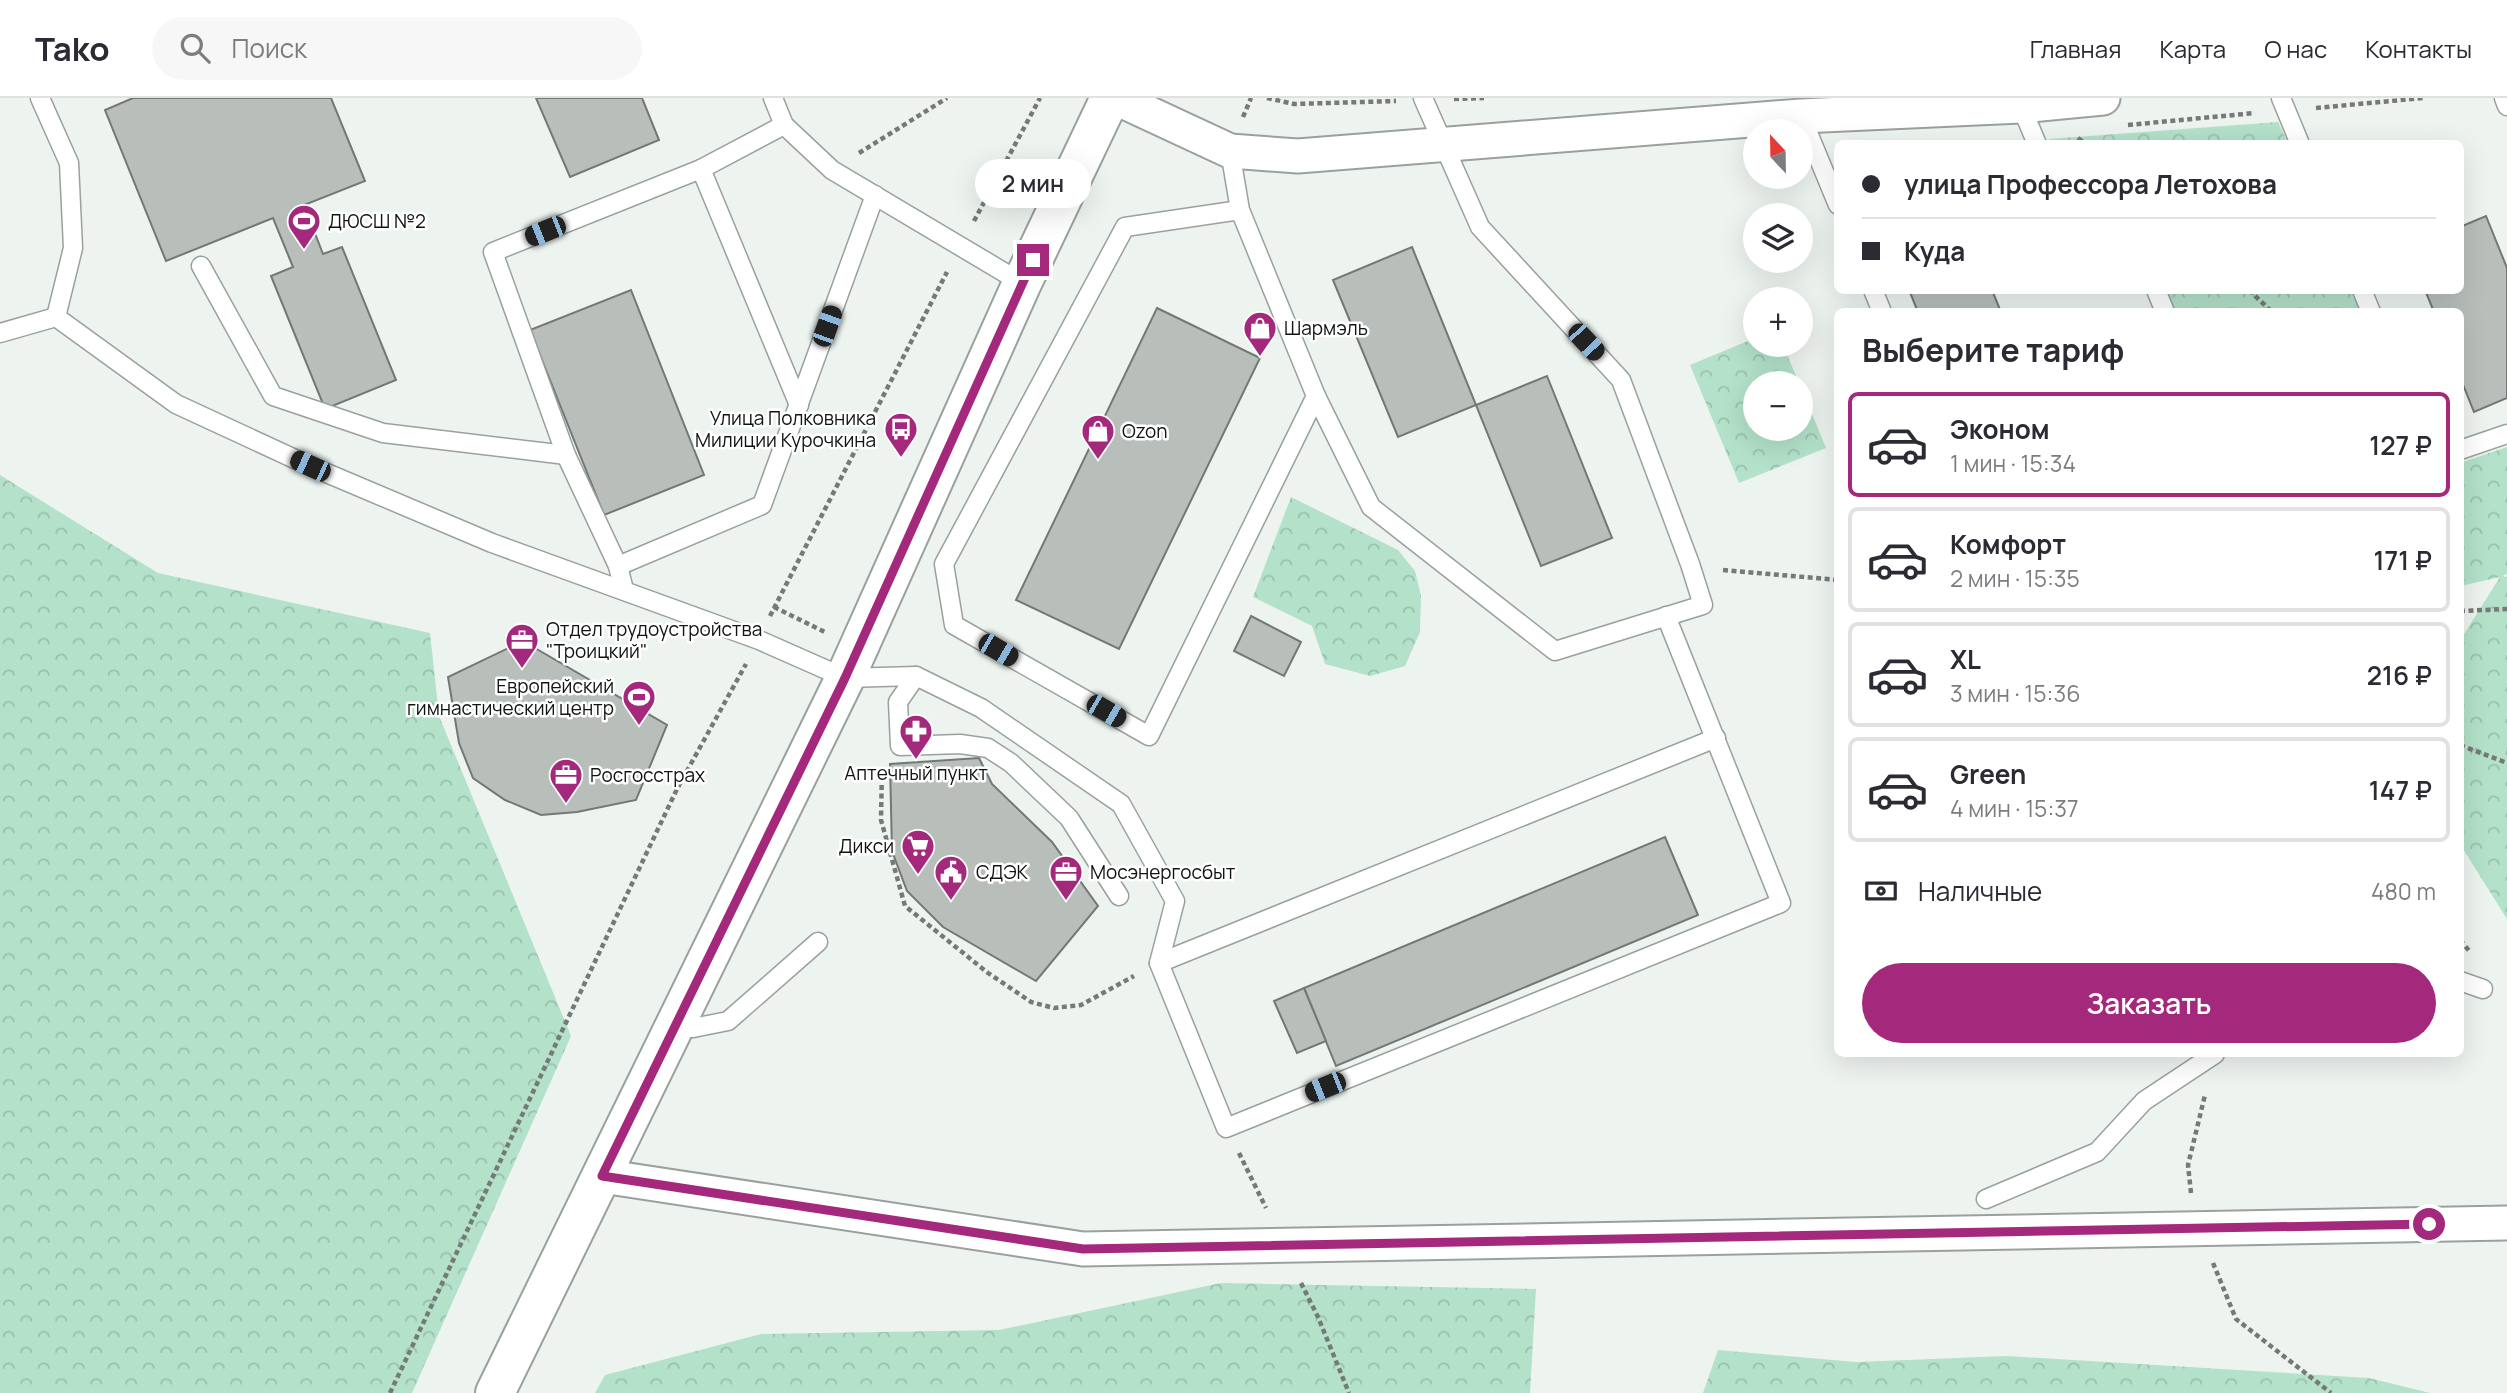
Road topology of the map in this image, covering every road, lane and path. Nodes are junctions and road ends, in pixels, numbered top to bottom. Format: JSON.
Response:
{"nodes":[{"id":1,"x":40,"y":98,"type":"edge"},
{"id":2,"x":773,"y":98,"type":"edge"},
{"id":3,"x":947,"y":98,"type":"edge"},
{"id":4,"x":1040,"y":98,"type":"edge"},
{"id":5,"x":1110,"y":98,"type":"edge"},
{"id":6,"x":1116,"y":98,"type":"edge"},
{"id":7,"x":1267,"y":98,"type":"edge"},
{"id":8,"x":1484,"y":98,"type":"edge"},
{"id":9,"x":2103,"y":98,"type":"edge"},
{"id":10,"x":2423,"y":98,"type":"edge"},
{"id":11,"x":2504,"y":98,"type":"edge"},
{"id":12,"x":1423,"y":99,"type":"edge"},
{"id":13,"x":2284,"y":104,"type":"edge"},
{"id":14,"x":2021,"y":106,"type":"junction"},
{"id":15,"x":2507,"y":106,"type":"edge"},
{"id":16,"x":1801,"y":116,"type":"junction"},
{"id":17,"x":784,"y":125,"type":"junction"},
{"id":18,"x":2121,"y":125,"type":"dead end"},
{"id":19,"x":2035,"y":140,"type":"edge"},
{"id":20,"x":2298,"y":140,"type":"edge"},
{"id":21,"x":1444,"y":144,"type":"junction"},
{"id":22,"x":1230,"y":151,"type":"junction"},
{"id":23,"x":701,"y":169,"type":"junction"},
{"id":24,"x":832,"y":170,"type":"junction"},
{"id":25,"x":875,"y":195,"type":"junction"},
{"id":26,"x":1834,"y":195,"type":"edge"},
{"id":27,"x":1240,"y":209,"type":"junction"},
{"id":28,"x":960,"y":246,"type":"junction"},
{"id":29,"x":201,"y":266,"type":"dead end"},
{"id":30,"x":1022,"y":283,"type":"junction"},
{"id":31,"x":2253,"y":294,"type":"edge"},
{"id":32,"x":2268,"y":308,"type":"edge"},
{"id":33,"x":56,"y":317,"type":"junction"},
{"id":34,"x":0,"y":333,"type":"edge"},
{"id":35,"x":1316,"y":396,"type":"junction"},
{"id":36,"x":799,"y":405,"type":"junction"},
{"id":37,"x":2507,"y":434,"type":"edge"},
{"id":38,"x":2464,"y":449,"type":"edge"},
{"id":39,"x":566,"y":455,"type":"junction"},
{"id":40,"x":1690,"y":565,"type":"junction"},
{"id":41,"x":618,"y":566,"type":"junction"},
{"id":42,"x":1834,"y":580,"type":"edge"},
{"id":43,"x":624,"y":590,"type":"junction"},
{"id":44,"x":774,"y":607,"type":"junction"},
{"id":45,"x":2507,"y":609,"type":"edge"},
{"id":46,"x":2464,"y":611,"type":"edge"},
{"id":47,"x":1666,"y":616,"type":"junction"},
{"id":48,"x":759,"y":640,"type":"junction"},
{"id":49,"x":851,"y":663,"type":"junction"},
{"id":50,"x":916,"y":676,"type":"junction"},
{"id":51,"x":1716,"y":738,"type":"junction"},
{"id":52,"x":2464,"y":747,"type":"edge"},
{"id":53,"x":882,"y":761,"type":"dead end"},
{"id":54,"x":2507,"y":763,"type":"edge"},
{"id":55,"x":1119,"y":896,"type":"dead end"},
{"id":56,"x":818,"y":942,"type":"dead end"},
{"id":57,"x":1159,"y":963,"type":"junction"},
{"id":58,"x":2464,"y":982,"type":"edge"},
{"id":59,"x":2483,"y":989,"type":"dead end"},
{"id":60,"x":679,"y":1020,"type":"junction"},
{"id":61,"x":2210,"y":1057,"type":"edge"},
{"id":62,"x":2214,"y":1057,"type":"edge"},
{"id":63,"x":1226,"y":1128,"type":"junction"},
{"id":64,"x":602,"y":1176,"type":"junction"},
{"id":65,"x":1986,"y":1199,"type":"dead end"},
{"id":66,"x":2192,"y":1200,"type":"dead end"},
{"id":67,"x":1270,"y":1217,"type":"dead end"},
{"id":68,"x":2507,"y":1223,"type":"edge"},
{"id":69,"x":2208,"y":1251,"type":"dead end"},
{"id":70,"x":1301,"y":1281,"type":"dead end"},
{"id":71,"x":390,"y":1393,"type":"edge"},
{"id":72,"x":495,"y":1393,"type":"edge"},
{"id":73,"x":1349,"y":1393,"type":"edge"},
{"id":74,"x":2331,"y":1393,"type":"edge"}],
"edges":[{"from":1,"to":33,"type":"lane"},
{"from":2,"to":17,"type":"lane"},
{"from":3,"to":24,"type":"path"},
{"from":4,"to":28,"type":"path"},
{"from":5,"to":30,"type":"street"},
{"from":6,"to":22,"type":"street"},
{"from":7,"to":12,"type":"path"},
{"from":8,"to":12,"type":"path"},
{"from":9,"to":14,"type":"street"},
{"from":10,"to":13,"type":"path"},
{"from":11,"to":15,"type":"lane"},
{"from":12,"to":21,"type":"lane"},
{"from":13,"to":18,"type":"path"},
{"from":13,"to":20,"type":"lane"},
{"from":14,"to":16,"type":"street"},
{"from":14,"to":19,"type":"lane"},
{"from":16,"to":21,"type":"street"},
{"from":16,"to":26,"type":"lane"},
{"from":17,"to":23,"type":"lane"},
{"from":17,"to":24,"type":"lane"},
{"from":21,"to":22,"type":"street"},
{"from":21,"to":40,"type":"lane"},
{"from":22,"to":27,"type":"lane"},
{"from":23,"to":36,"type":"lane"},
{"from":23,"to":39,"type":"lane"},
{"from":24,"to":25,"type":"lane"},
{"from":25,"to":28,"type":"lane"},
{"from":25,"to":36,"type":"lane"},
{"from":27,"to":35,"type":"lane"},
{"from":27,"to":35,"type":"lane"},
{"from":28,"to":30,"type":"lane"},
{"from":28,"to":44,"type":"path"},
{"from":29,"to":39,"type":"lane"},
{"from":30,"to":49,"type":"street"},
{"from":31,"to":32,"type":"path"},
{"from":33,"to":34,"type":"lane"},
{"from":33,"to":43,"type":"lane"},
{"from":35,"to":47,"type":"lane"},
{"from":36,"to":41,"type":"lane"},
{"from":37,"to":38,"type":"lane"},
{"from":39,"to":41,"type":"lane"},
{"from":40,"to":42,"type":"path"},
{"from":40,"to":47,"type":"lane"},
{"from":41,"to":43,"type":"lane"},
{"from":43,"to":48,"type":"lane"},
{"from":44,"to":48,"type":"path"},
{"from":44,"to":49,"type":"path"},
{"from":45,"to":46,"type":"path"},
{"from":47,"to":51,"type":"lane"},
{"from":48,"to":49,"type":"lane"},
{"from":48,"to":71,"type":"path"},
{"from":49,"to":50,"type":"lane"},
{"from":49,"to":60,"type":"street"},
{"from":50,"to":55,"type":"lane"},
{"from":50,"to":57,"type":"lane"},
{"from":51,"to":57,"type":"lane"},
{"from":51,"to":63,"type":"lane"},
{"from":52,"to":54,"type":"path"},
{"from":53,"to":57,"type":"path"},
{"from":56,"to":60,"type":"lane"},
{"from":57,"to":63,"type":"lane"},
{"from":58,"to":59,"type":"lane"},
{"from":60,"to":64,"type":"street"},
{"from":61,"to":65,"type":"lane"},
{"from":62,"to":66,"type":"path"},
{"from":63,"to":67,"type":"path"},
{"from":64,"to":68,"type":"street"},
{"from":64,"to":72,"type":"street"},
{"from":69,"to":74,"type":"path"},
{"from":70,"to":73,"type":"path"}]}
